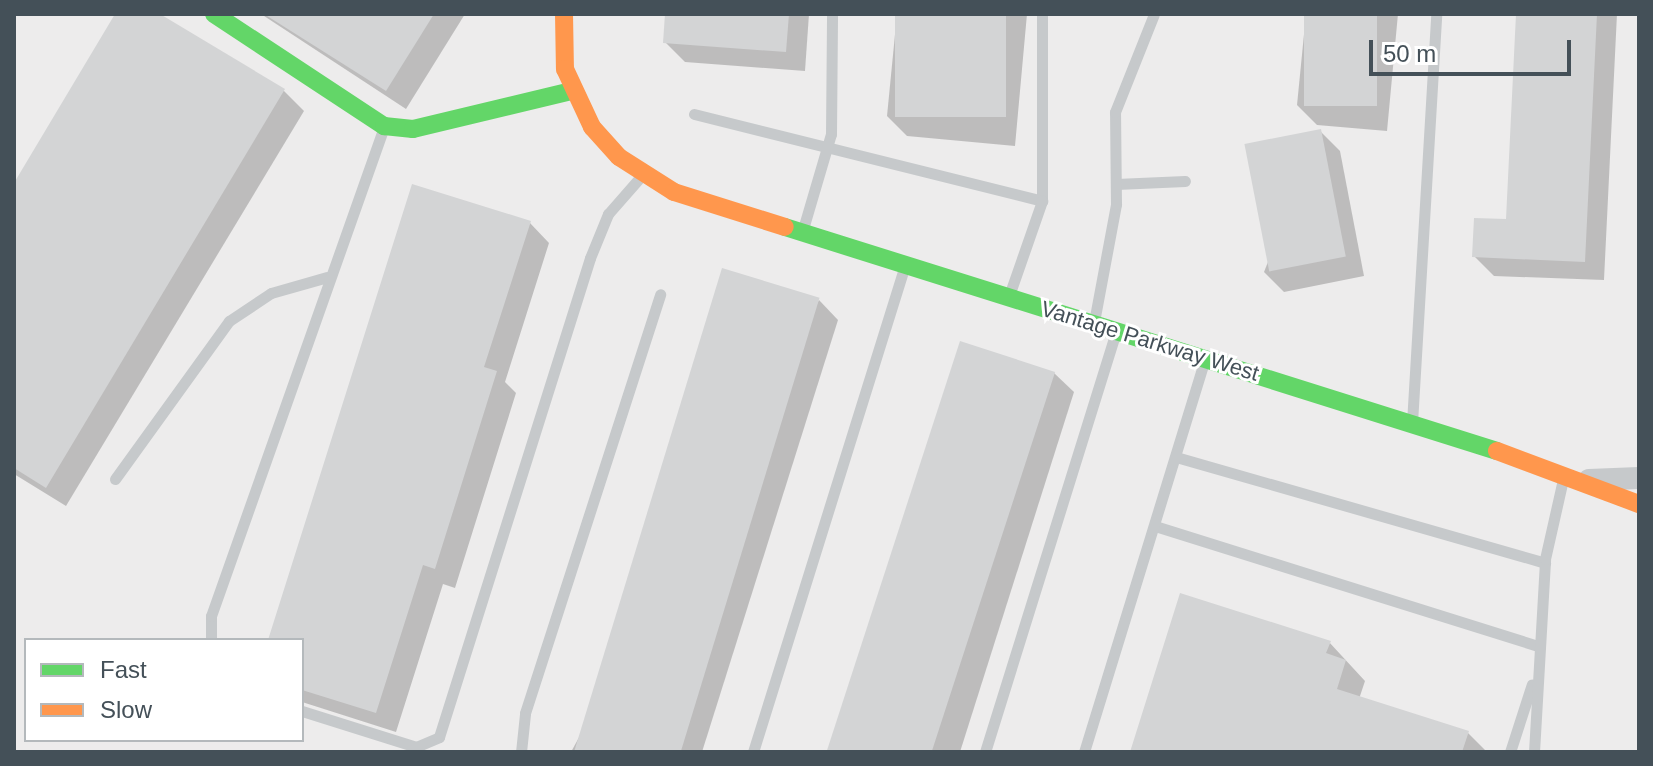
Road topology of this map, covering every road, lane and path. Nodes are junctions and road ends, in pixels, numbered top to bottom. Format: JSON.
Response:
{"nodes":[{"id":1,"x":214,"y":14,"type":"edge"},
{"id":2,"x":564,"y":14,"type":"edge"},
{"id":3,"x":832,"y":14,"type":"edge"},
{"id":4,"x":1042,"y":14,"type":"edge"},
{"id":5,"x":1154,"y":14,"type":"edge"},
{"id":6,"x":1436,"y":14,"type":"edge"},
{"id":7,"x":571,"y":91,"type":"junction"},
{"id":8,"x":694,"y":114,"type":"dead end"},
{"id":9,"x":384,"y":126,"type":"junction"},
{"id":10,"x":826,"y":148,"type":"junction"},
{"id":11,"x":643,"y":174,"type":"junction"},
{"id":12,"x":1185,"y":181,"type":"dead end"},
{"id":13,"x":1116,"y":184,"type":"junction"},
{"id":14,"x":1042,"y":201,"type":"junction"},
{"id":15,"x":800,"y":237,"type":"junction"},
{"id":16,"x":904,"y":267,"type":"junction"},
{"id":17,"x":327,"y":277,"type":"junction"},
{"id":18,"x":660,"y":294,"type":"dead end"},
{"id":19,"x":1008,"y":297,"type":"junction"},
{"id":20,"x":1094,"y":322,"type":"junction"},
{"id":21,"x":1117,"y":329,"type":"junction"},
{"id":22,"x":1206,"y":358,"type":"junction"},
{"id":23,"x":1412,"y":423,"type":"junction"},
{"id":24,"x":1176,"y":457,"type":"junction"},
{"id":25,"x":1564,"y":472,"type":"junction"},
{"id":26,"x":1639,"y":478,"type":"edge"},
{"id":27,"x":115,"y":479,"type":"dead end"},
{"id":28,"x":1589,"y":480,"type":"junction"},
{"id":29,"x":1639,"y":504,"type":"edge"},
{"id":30,"x":1155,"y":526,"type":"junction"},
{"id":31,"x":1545,"y":563,"type":"junction"},
{"id":32,"x":211,"y":638,"type":"edge"},
{"id":33,"x":1539,"y":646,"type":"junction"},
{"id":34,"x":1537,"y":673,"type":"junction"},
{"id":35,"x":304,"y":712,"type":"edge"},
{"id":36,"x":521,"y":752,"type":"edge"},
{"id":37,"x":753,"y":752,"type":"edge"},
{"id":38,"x":985,"y":752,"type":"edge"},
{"id":39,"x":1084,"y":752,"type":"edge"},
{"id":40,"x":1510,"y":752,"type":"edge"},
{"id":41,"x":1534,"y":752,"type":"edge"}],
"edges":[{"from":1,"to":9,"type":"street"},
{"from":2,"to":7,"type":"street"},
{"from":3,"to":10,"type":"lane"},
{"from":4,"to":14,"type":"lane"},
{"from":5,"to":13,"type":"lane"},
{"from":6,"to":23,"type":"lane"},
{"from":7,"to":9,"type":"street"},
{"from":7,"to":11,"type":"street","name":"Vantage Parkway West"},
{"from":8,"to":10,"type":"lane"},
{"from":9,"to":17,"type":"lane"},
{"from":10,"to":14,"type":"lane"},
{"from":10,"to":15,"type":"lane"},
{"from":11,"to":15,"type":"street","name":"Vantage Parkway West"},
{"from":11,"to":35,"type":"lane"},
{"from":12,"to":13,"type":"lane"},
{"from":13,"to":20,"type":"lane"},
{"from":14,"to":19,"type":"lane"},
{"from":15,"to":16,"type":"street","name":"Vantage Parkway West"},
{"from":16,"to":19,"type":"street","name":"Vantage Parkway West"},
{"from":16,"to":37,"type":"lane"},
{"from":17,"to":27,"type":"lane"},
{"from":17,"to":32,"type":"lane"},
{"from":18,"to":36,"type":"lane"},
{"from":19,"to":20,"type":"street","name":"Vantage Parkway West"},
{"from":20,"to":21,"type":"street","name":"Vantage Parkway West"},
{"from":21,"to":22,"type":"street","name":"Vantage Parkway West"},
{"from":21,"to":38,"type":"lane"},
{"from":22,"to":23,"type":"street","name":"Vantage Parkway West"},
{"from":22,"to":24,"type":"lane"},
{"from":23,"to":25,"type":"street","name":"Vantage Parkway West"},
{"from":24,"to":30,"type":"lane"},
{"from":24,"to":31,"type":"lane"},
{"from":25,"to":28,"type":"street","name":"Vantage Parkway West"},
{"from":25,"to":31,"type":"lane"},
{"from":26,"to":28,"type":"street","name":"Vantage Parkway West"},
{"from":28,"to":29,"type":"street","name":"Vantage Parkway West"},
{"from":30,"to":33,"type":"lane"},
{"from":30,"to":39,"type":"lane"},
{"from":31,"to":33,"type":"lane"},
{"from":33,"to":34,"type":"lane"},
{"from":34,"to":40,"type":"lane"},
{"from":34,"to":41,"type":"lane"}]}
